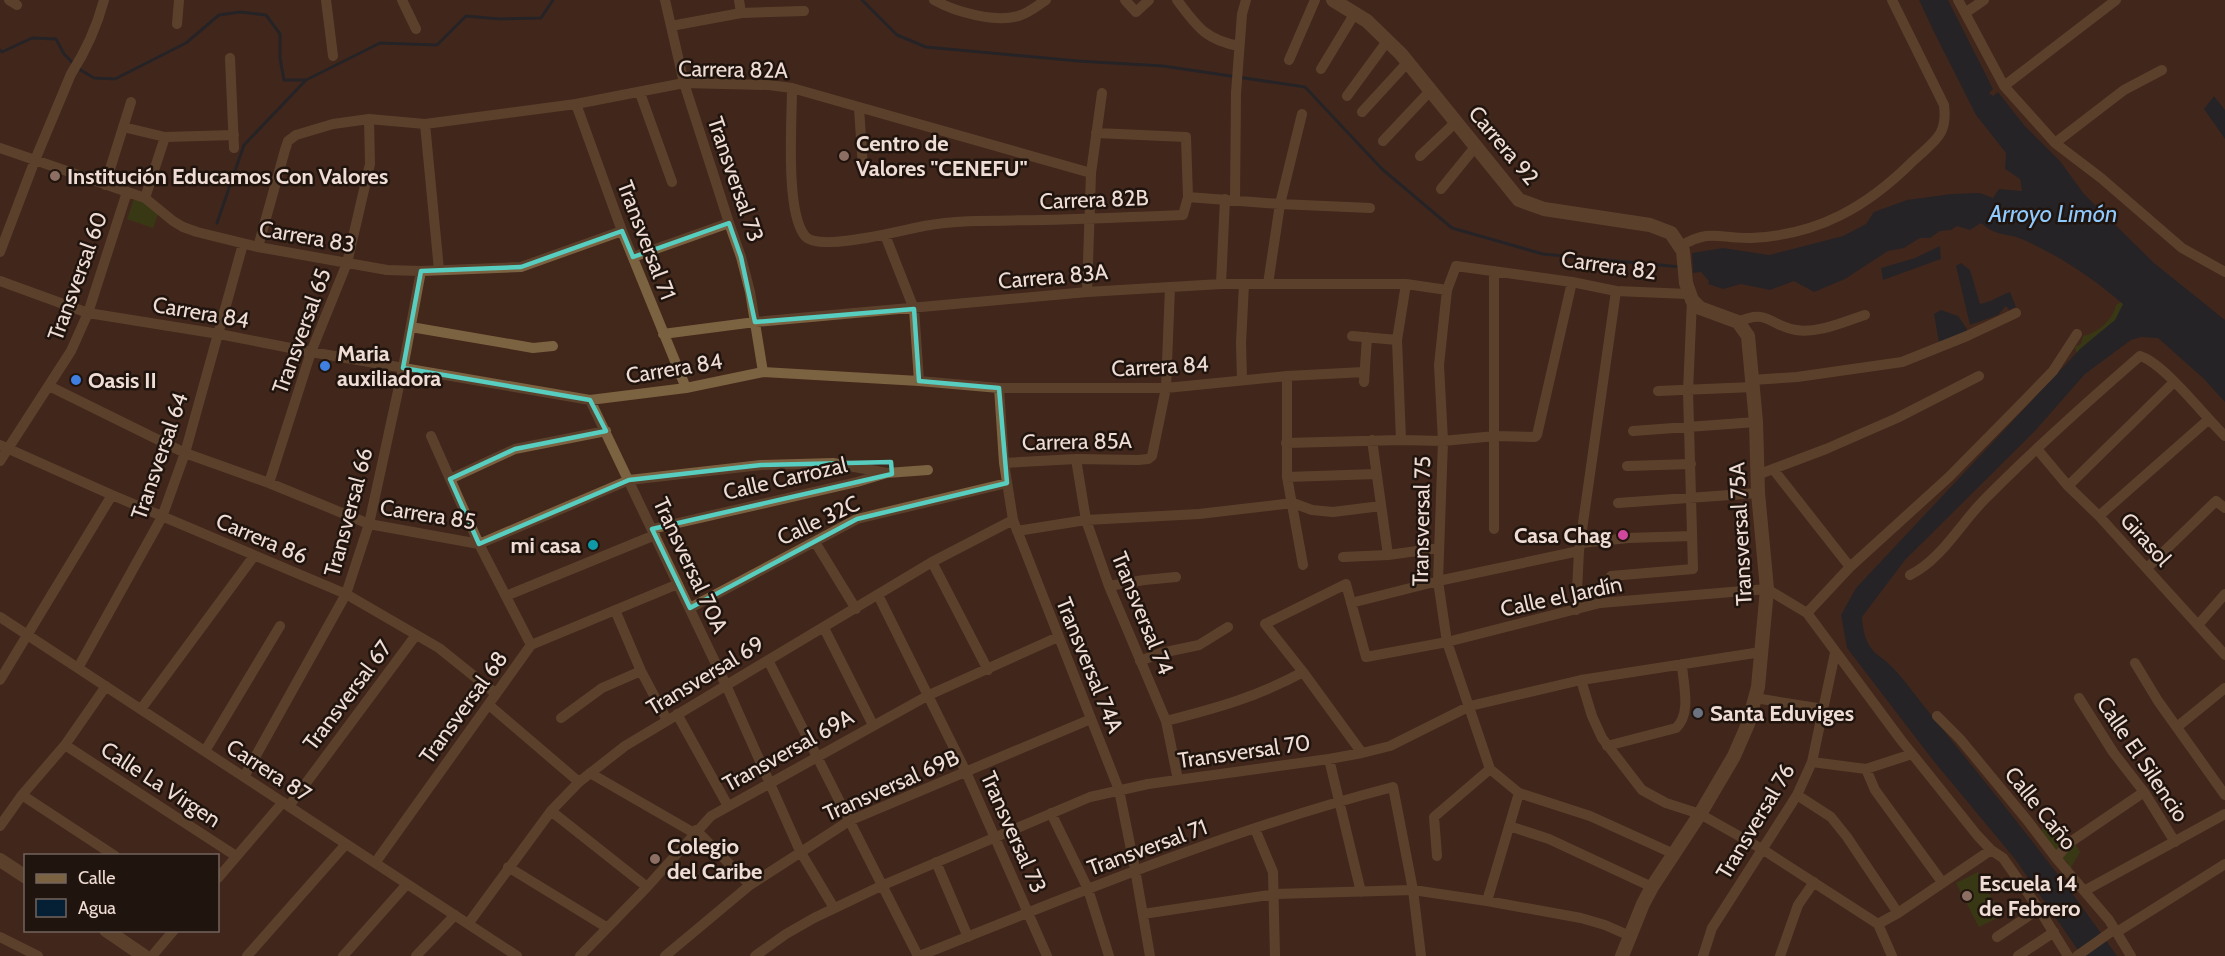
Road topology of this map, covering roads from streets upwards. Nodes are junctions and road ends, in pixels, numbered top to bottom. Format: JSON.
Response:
{"nodes":[{"id":1,"x":104,"y":0,"type":"edge"},
{"id":2,"x":179,"y":0,"type":"edge"},
{"id":3,"x":326,"y":0,"type":"edge"},
{"id":4,"x":402,"y":0,"type":"edge"},
{"id":5,"x":665,"y":0,"type":"edge"},
{"id":6,"x":739,"y":0,"type":"edge"},
{"id":7,"x":934,"y":0,"type":"edge"},
{"id":8,"x":965,"y":0,"type":"edge"},
{"id":9,"x":1046,"y":0,"type":"edge"},
{"id":10,"x":1125,"y":0,"type":"edge"},
{"id":11,"x":1149,"y":0,"type":"edge"},
{"id":12,"x":1177,"y":0,"type":"edge"},
{"id":13,"x":1246,"y":0,"type":"edge"},
{"id":14,"x":1315,"y":0,"type":"edge"},
{"id":15,"x":1333,"y":0,"type":"edge"},
{"id":16,"x":1892,"y":0,"type":"edge"},
{"id":17,"x":1958,"y":0,"type":"edge"},
{"id":18,"x":1984,"y":0,"type":"edge"},
{"id":19,"x":2116,"y":0,"type":"edge"},
{"id":20,"x":954,"y":8,"type":"junction"},
{"id":21,"x":804,"y":11,"type":"dead end"},
{"id":22,"x":741,"y":13,"type":"junction"},
{"id":23,"x":1355,"y":13,"type":"junction"},
{"id":24,"x":1965,"y":13,"type":"junction"},
{"id":25,"x":177,"y":24,"type":"dead end"},
{"id":26,"x":671,"y":26,"type":"junction"},
{"id":27,"x":416,"y":29,"type":"dead end"},
{"id":28,"x":1388,"y":40,"type":"junction"},
{"id":29,"x":1239,"y":48,"type":"junction"},
{"id":30,"x":333,"y":56,"type":"dead end"},
{"id":31,"x":230,"y":58,"type":"dead end"},
{"id":32,"x":1289,"y":60,"type":"dead end"},
{"id":33,"x":1408,"y":62,"type":"junction"},
{"id":34,"x":1321,"y":69,"type":"dead end"},
{"id":35,"x":2162,"y":70,"type":"dead end"},
{"id":36,"x":684,"y":83,"type":"junction"},
{"id":37,"x":2004,"y":86,"type":"junction"},
{"id":38,"x":792,"y":88,"type":"junction"},
{"id":39,"x":1431,"y":90,"type":"junction"},
{"id":40,"x":640,"y":93,"type":"junction"},
{"id":41,"x":1102,"y":93,"type":"dead end"},
{"id":42,"x":1347,"y":96,"type":"dead end"},
{"id":43,"x":131,"y":102,"type":"dead end"},
{"id":44,"x":576,"y":104,"type":"junction"},
{"id":45,"x":859,"y":108,"type":"junction"},
{"id":46,"x":1362,"y":112,"type":"dead end"},
{"id":47,"x":1302,"y":114,"type":"dead end"},
{"id":48,"x":369,"y":119,"type":"junction"},
{"id":49,"x":1456,"y":122,"type":"junction"},
{"id":50,"x":425,"y":124,"type":"junction"},
{"id":51,"x":123,"y":127,"type":"junction"},
{"id":52,"x":1096,"y":133,"type":"junction"},
{"id":53,"x":234,"y":135,"type":"junction"},
{"id":54,"x":165,"y":137,"type":"junction"},
{"id":55,"x":1383,"y":141,"type":"dead end"},
{"id":56,"x":2055,"y":143,"type":"junction"},
{"id":57,"x":1476,"y":146,"type":"junction"},
{"id":58,"x":0,"y":148,"type":"edge"},
{"id":59,"x":234,"y":148,"type":"dead end"},
{"id":60,"x":1420,"y":156,"type":"dead end"},
{"id":61,"x":34,"y":160,"type":"junction"},
{"id":62,"x":863,"y":168,"type":"dead end"},
{"id":63,"x":1091,"y":173,"type":"junction"},
{"id":64,"x":672,"y":182,"type":"dead end"},
{"id":65,"x":105,"y":185,"type":"junction"},
{"id":66,"x":1441,"y":189,"type":"dead end"},
{"id":67,"x":127,"y":192,"type":"junction"},
{"id":68,"x":1188,"y":197,"type":"junction"},
{"id":69,"x":145,"y":198,"type":"junction"},
{"id":70,"x":1230,"y":200,"type":"junction"},
{"id":71,"x":1280,"y":204,"type":"junction"},
{"id":72,"x":1370,"y":208,"type":"dead end"},
{"id":73,"x":0,"y":218,"type":"edge"},
{"id":74,"x":1091,"y":219,"type":"junction"},
{"id":75,"x":11,"y":222,"type":"junction"},
{"id":76,"x":729,"y":224,"type":"junction"},
{"id":77,"x":622,"y":231,"type":"junction"},
{"id":78,"x":885,"y":235,"type":"junction"},
{"id":79,"x":243,"y":244,"type":"junction"},
{"id":80,"x":258,"y":247,"type":"junction"},
{"id":81,"x":1682,"y":248,"type":"junction"},
{"id":82,"x":0,"y":252,"type":"edge"},
{"id":83,"x":633,"y":257,"type":"junction"},
{"id":84,"x":347,"y":263,"type":"junction"},
{"id":85,"x":1456,"y":266,"type":"joint"},
{"id":86,"x":440,"y":270,"type":"junction"},
{"id":87,"x":421,"y":271,"type":"junction"},
{"id":88,"x":1494,"y":271,"type":"junction"},
{"id":89,"x":2225,"y":272,"type":"edge"},
{"id":90,"x":0,"y":281,"type":"edge"},
{"id":91,"x":1572,"y":282,"type":"junction"},
{"id":92,"x":1221,"y":284,"type":"junction"},
{"id":93,"x":1244,"y":284,"type":"junction"},
{"id":94,"x":1268,"y":284,"type":"junction"},
{"id":95,"x":1406,"y":284,"type":"junction"},
{"id":96,"x":1170,"y":287,"type":"junction"},
{"id":97,"x":1447,"y":290,"type":"junction"},
{"id":98,"x":1616,"y":291,"type":"junction"},
{"id":99,"x":1087,"y":292,"type":"junction"},
{"id":100,"x":1688,"y":292,"type":"junction"},
{"id":101,"x":914,"y":309,"type":"junction"},
{"id":102,"x":88,"y":313,"type":"junction"},
{"id":103,"x":2016,"y":313,"type":"dead end"},
{"id":104,"x":1865,"y":315,"type":"dead end"},
{"id":105,"x":755,"y":322,"type":"junction"},
{"id":106,"x":1741,"y":325,"type":"junction"},
{"id":107,"x":411,"y":327,"type":"junction"},
{"id":108,"x":219,"y":333,"type":"junction"},
{"id":109,"x":663,"y":334,"type":"junction"},
{"id":110,"x":2077,"y":334,"type":"dead end"},
{"id":111,"x":1352,"y":336,"type":"dead end"},
{"id":112,"x":1366,"y":337,"type":"junction"},
{"id":113,"x":1397,"y":340,"type":"junction"},
{"id":114,"x":553,"y":346,"type":"dead end"},
{"id":115,"x":311,"y":352,"type":"junction"},
{"id":116,"x":403,"y":368,"type":"junction"},
{"id":117,"x":763,"y":372,"type":"junction"},
{"id":118,"x":1287,"y":376,"type":"junction"},
{"id":119,"x":1979,"y":376,"type":"dead end"},
{"id":120,"x":1242,"y":380,"type":"junction"},
{"id":121,"x":919,"y":381,"type":"junction"},
{"id":122,"x":2174,"y":382,"type":"junction"},
{"id":123,"x":1752,"y":384,"type":"junction"},
{"id":124,"x":49,"y":386,"type":"junction"},
{"id":125,"x":686,"y":388,"type":"junction"},
{"id":126,"x":999,"y":388,"type":"junction"},
{"id":127,"x":1166,"y":388,"type":"junction"},
{"id":128,"x":1658,"y":391,"type":"dead end"},
{"id":129,"x":1688,"y":391,"type":"junction"},
{"id":130,"x":590,"y":400,"type":"junction"},
{"id":131,"x":2208,"y":420,"type":"junction"},
{"id":132,"x":1756,"y":422,"type":"junction"},
{"id":133,"x":1689,"y":427,"type":"junction"},
{"id":134,"x":606,"y":431,"type":"junction"},
{"id":135,"x":1633,"y":431,"type":"dead end"},
{"id":136,"x":431,"y":436,"type":"dead end"},
{"id":137,"x":1495,"y":436,"type":"junction"},
{"id":138,"x":2225,"y":436,"type":"edge"},
{"id":139,"x":1372,"y":440,"type":"junction"},
{"id":140,"x":1401,"y":440,"type":"junction"},
{"id":141,"x":1443,"y":441,"type":"junction"},
{"id":142,"x":1286,"y":443,"type":"junction"},
{"id":143,"x":4,"y":447,"type":"edge"},
{"id":144,"x":2037,"y":449,"type":"junction"},
{"id":145,"x":185,"y":453,"type":"junction"},
{"id":146,"x":1076,"y":459,"type":"junction"},
{"id":147,"x":0,"y":461,"type":"edge"},
{"id":148,"x":1004,"y":463,"type":"junction"},
{"id":149,"x":1691,"y":464,"type":"junction"},
{"id":150,"x":1627,"y":466,"type":"dead end"},
{"id":151,"x":1773,"y":469,"type":"junction"},
{"id":152,"x":928,"y":470,"type":"dead end"},
{"id":153,"x":887,"y":473,"type":"junction"},
{"id":154,"x":1376,"y":474,"type":"junction"},
{"id":155,"x":1757,"y":475,"type":"junction"},
{"id":156,"x":1287,"y":477,"type":"junction"},
{"id":157,"x":450,"y":479,"type":"junction"},
{"id":158,"x":629,"y":480,"type":"junction"},
{"id":159,"x":269,"y":483,"type":"junction"},
{"id":160,"x":1007,"y":483,"type":"junction"},
{"id":161,"x":2068,"y":486,"type":"junction"},
{"id":162,"x":1758,"y":493,"type":"junction"},
{"id":163,"x":112,"y":495,"type":"junction"},
{"id":164,"x":1692,"y":498,"type":"junction"},
{"id":165,"x":1293,"y":503,"type":"junction"},
{"id":166,"x":1617,"y":503,"type":"dead end"},
{"id":167,"x":1381,"y":506,"type":"junction"},
{"id":168,"x":2225,"y":508,"type":"edge"},
{"id":169,"x":2099,"y":516,"type":"junction"},
{"id":170,"x":162,"y":517,"type":"junction"},
{"id":171,"x":1086,"y":520,"type":"junction"},
{"id":172,"x":369,"y":524,"type":"junction"},
{"id":173,"x":1015,"y":525,"type":"junction"},
{"id":174,"x":1494,"y":529,"type":"dead end"},
{"id":175,"x":654,"y":532,"type":"junction"},
{"id":176,"x":1692,"y":536,"type":"junction"},
{"id":177,"x":815,"y":542,"type":"junction"},
{"id":178,"x":479,"y":544,"type":"junction"},
{"id":179,"x":1580,"y":547,"type":"junction"},
{"id":180,"x":1439,"y":548,"type":"junction"},
{"id":181,"x":1388,"y":555,"type":"junction"},
{"id":182,"x":254,"y":556,"type":"junction"},
{"id":183,"x":1343,"y":557,"type":"dead end"},
{"id":184,"x":932,"y":562,"type":"junction"},
{"id":185,"x":1303,"y":564,"type":"dead end"},
{"id":186,"x":1850,"y":567,"type":"junction"},
{"id":187,"x":2147,"y":568,"type":"junction"},
{"id":188,"x":1910,"y":575,"type":"dead end"},
{"id":189,"x":1611,"y":576,"type":"dead end"},
{"id":190,"x":1176,"y":577,"type":"dead end"},
{"id":191,"x":1438,"y":581,"type":"junction"},
{"id":192,"x":678,"y":584,"type":"junction"},
{"id":193,"x":1109,"y":586,"type":"junction"},
{"id":194,"x":1767,"y":590,"type":"junction"},
{"id":195,"x":345,"y":594,"type":"junction"},
{"id":196,"x":2225,"y":594,"type":"edge"},
{"id":197,"x":878,"y":595,"type":"junction"},
{"id":198,"x":506,"y":596,"type":"junction"},
{"id":199,"x":1351,"y":603,"type":"junction"},
{"id":200,"x":690,"y":608,"type":"junction"},
{"id":201,"x":856,"y":609,"type":"junction"},
{"id":202,"x":615,"y":610,"type":"junction"},
{"id":203,"x":1576,"y":610,"type":"junction"},
{"id":204,"x":1806,"y":613,"type":"junction"},
{"id":205,"x":0,"y":617,"type":"edge"},
{"id":206,"x":2198,"y":625,"type":"junction"},
{"id":207,"x":280,"y":626,"type":"dead end"},
{"id":208,"x":1228,"y":627,"type":"dead end"},
{"id":209,"x":824,"y":628,"type":"junction"},
{"id":210,"x":28,"y":635,"type":"junction"},
{"id":211,"x":416,"y":635,"type":"junction"},
{"id":212,"x":1058,"y":637,"type":"junction"},
{"id":213,"x":1447,"y":642,"type":"junction"},
{"id":214,"x":531,"y":645,"type":"junction"},
{"id":215,"x":1761,"y":652,"type":"junction"},
{"id":216,"x":1835,"y":652,"type":"junction"},
{"id":217,"x":2225,"y":656,"type":"edge"},
{"id":218,"x":768,"y":660,"type":"junction"},
{"id":219,"x":1140,"y":661,"type":"junction"},
{"id":220,"x":2136,"y":663,"type":"dead end"},
{"id":221,"x":1682,"y":664,"type":"junction"},
{"id":222,"x":78,"y":668,"type":"junction"},
{"id":223,"x":988,"y":670,"type":"junction"},
{"id":224,"x":641,"y":671,"type":"junction"},
{"id":225,"x":1303,"y":672,"type":"junction"},
{"id":226,"x":0,"y":680,"type":"edge"},
{"id":227,"x":1581,"y":680,"type":"junction"},
{"id":228,"x":726,"y":684,"type":"junction"},
{"id":229,"x":106,"y":686,"type":"junction"},
{"id":230,"x":2225,"y":688,"type":"edge"},
{"id":231,"x":495,"y":693,"type":"junction"},
{"id":232,"x":929,"y":696,"type":"junction"},
{"id":233,"x":1755,"y":698,"type":"junction"},
{"id":234,"x":2079,"y":698,"type":"dead end"},
{"id":235,"x":489,"y":705,"type":"junction"},
{"id":236,"x":1470,"y":706,"type":"junction"},
{"id":237,"x":141,"y":709,"type":"junction"},
{"id":238,"x":1823,"y":710,"type":"junction"},
{"id":239,"x":677,"y":714,"type":"junction"},
{"id":240,"x":1937,"y":716,"type":"dead end"},
{"id":241,"x":561,"y":718,"type":"dead end"},
{"id":242,"x":1091,"y":719,"type":"junction"},
{"id":243,"x":667,"y":720,"type":"junction"},
{"id":244,"x":1166,"y":721,"type":"junction"},
{"id":245,"x":873,"y":725,"type":"junction"},
{"id":246,"x":2177,"y":727,"type":"junction"},
{"id":247,"x":65,"y":745,"type":"junction"},
{"id":248,"x":1607,"y":746,"type":"junction"},
{"id":249,"x":206,"y":752,"type":"junction"},
{"id":250,"x":1362,"y":753,"type":"junction"},
{"id":251,"x":1912,"y":754,"type":"junction"},
{"id":252,"x":818,"y":757,"type":"junction"},
{"id":253,"x":1329,"y":759,"type":"junction"},
{"id":254,"x":1812,"y":762,"type":"junction"},
{"id":255,"x":1490,"y":769,"type":"junction"},
{"id":256,"x":1866,"y":769,"type":"junction"},
{"id":257,"x":966,"y":772,"type":"junction"},
{"id":258,"x":590,"y":773,"type":"junction"},
{"id":259,"x":244,"y":777,"type":"junction"},
{"id":260,"x":1178,"y":780,"type":"junction"},
{"id":261,"x":579,"y":782,"type":"junction"},
{"id":262,"x":769,"y":783,"type":"junction"},
{"id":263,"x":1119,"y":790,"type":"junction"},
{"id":264,"x":2144,"y":792,"type":"junction"},
{"id":265,"x":1519,"y":794,"type":"junction"},
{"id":266,"x":22,"y":795,"type":"junction"},
{"id":267,"x":1797,"y":795,"type":"junction"},
{"id":268,"x":2225,"y":795,"type":"edge"},
{"id":269,"x":1339,"y":801,"type":"junction"},
{"id":270,"x":286,"y":804,"type":"junction"},
{"id":271,"x":728,"y":806,"type":"junction"},
{"id":272,"x":551,"y":811,"type":"junction"},
{"id":273,"x":1051,"y":813,"type":"junction"},
{"id":274,"x":1700,"y":814,"type":"junction"},
{"id":275,"x":2225,"y":814,"type":"edge"},
{"id":276,"x":849,"y":821,"type":"junction"},
{"id":277,"x":0,"y":826,"type":"edge"},
{"id":278,"x":1509,"y":826,"type":"junction"},
{"id":279,"x":1255,"y":829,"type":"junction"},
{"id":280,"x":695,"y":832,"type":"junction"},
{"id":281,"x":996,"y":837,"type":"junction"},
{"id":282,"x":2175,"y":842,"type":"junction"},
{"id":283,"x":346,"y":844,"type":"junction"},
{"id":284,"x":1762,"y":849,"type":"junction"},
{"id":285,"x":1991,"y":850,"type":"junction"},
{"id":286,"x":800,"y":851,"type":"junction"},
{"id":287,"x":114,"y":854,"type":"edge"},
{"id":288,"x":1674,"y":854,"type":"junction"},
{"id":289,"x":236,"y":856,"type":"junction"},
{"id":290,"x":1437,"y":856,"type":"dead end"},
{"id":291,"x":2056,"y":858,"type":"junction"},
{"id":292,"x":0,"y":860,"type":"edge"},
{"id":293,"x":375,"y":862,"type":"junction"},
{"id":294,"x":936,"y":862,"type":"junction"},
{"id":295,"x":2225,"y":864,"type":"edge"},
{"id":296,"x":508,"y":867,"type":"junction"},
{"id":297,"x":1135,"y":869,"type":"junction"},
{"id":298,"x":24,"y":876,"type":"edge"},
{"id":299,"x":219,"y":877,"type":"edge"},
{"id":300,"x":1814,"y":882,"type":"junction"},
{"id":301,"x":1942,"y":882,"type":"junction"},
{"id":302,"x":407,"y":884,"type":"junction"},
{"id":303,"x":750,"y":885,"type":"junction"},
{"id":304,"x":880,"y":886,"type":"junction"},
{"id":305,"x":647,"y":887,"type":"junction"},
{"id":306,"x":1652,"y":887,"type":"junction"},
{"id":307,"x":1088,"y":889,"type":"junction"},
{"id":308,"x":1413,"y":890,"type":"junction"},
{"id":309,"x":2084,"y":891,"type":"junction"},
{"id":310,"x":1361,"y":892,"type":"junction"},
{"id":311,"x":1275,"y":894,"type":"junction"},
{"id":312,"x":1487,"y":901,"type":"junction"},
{"id":313,"x":834,"y":908,"type":"junction"},
{"id":314,"x":2039,"y":909,"type":"junction"},
{"id":315,"x":1029,"y":913,"type":"junction"},
{"id":316,"x":1898,"y":913,"type":"junction"},
{"id":317,"x":1143,"y":914,"type":"junction"},
{"id":318,"x":455,"y":915,"type":"junction"},
{"id":319,"x":468,"y":924,"type":"junction"},
{"id":320,"x":1878,"y":924,"type":"junction"},
{"id":321,"x":606,"y":927,"type":"junction"},
{"id":322,"x":2113,"y":931,"type":"junction"},
{"id":323,"x":109,"y":932,"type":"edge"},
{"id":324,"x":172,"y":932,"type":"edge"},
{"id":325,"x":2054,"y":932,"type":"junction"},
{"id":326,"x":1630,"y":936,"type":"junction"},
{"id":327,"x":968,"y":937,"type":"junction"},
{"id":328,"x":1997,"y":937,"type":"dead end"},
{"id":329,"x":0,"y":938,"type":"edge"},
{"id":330,"x":38,"y":956,"type":"edge"},
{"id":331,"x":144,"y":956,"type":"edge"},
{"id":332,"x":152,"y":956,"type":"edge"},
{"id":333,"x":247,"y":956,"type":"edge"},
{"id":334,"x":343,"y":956,"type":"edge"},
{"id":335,"x":416,"y":956,"type":"edge"},
{"id":336,"x":516,"y":956,"type":"edge"},
{"id":337,"x":580,"y":956,"type":"edge"},
{"id":338,"x":665,"y":956,"type":"edge"},
{"id":339,"x":755,"y":956,"type":"edge"},
{"id":340,"x":918,"y":956,"type":"edge"},
{"id":341,"x":1047,"y":956,"type":"edge"},
{"id":342,"x":1109,"y":956,"type":"edge"},
{"id":343,"x":1150,"y":956,"type":"edge"},
{"id":344,"x":1275,"y":956,"type":"edge"},
{"id":345,"x":1420,"y":956,"type":"edge"},
{"id":346,"x":1623,"y":956,"type":"edge"},
{"id":347,"x":1703,"y":956,"type":"edge"},
{"id":348,"x":1780,"y":956,"type":"edge"},
{"id":349,"x":1892,"y":956,"type":"edge"},
{"id":350,"x":2018,"y":956,"type":"edge"},
{"id":351,"x":2068,"y":956,"type":"edge"},
{"id":352,"x":2077,"y":956,"type":"edge"},
{"id":353,"x":2131,"y":956,"type":"edge"}],
"edges":[{"from":1,"to":61,"type":"street"},
{"from":2,"to":25,"type":"street"},
{"from":3,"to":30,"type":"street"},
{"from":4,"to":27,"type":"street"},
{"from":5,"to":26,"type":"street","name":"Transversal 73"},
{"from":6,"to":22,"type":"street"},
{"from":7,"to":20,"type":"street"},
{"from":8,"to":20,"type":"street"},
{"from":9,"to":20,"type":"street"},
{"from":10,"to":11,"type":"street"},
{"from":12,"to":29,"type":"street"},
{"from":13,"to":29,"type":"street"},
{"from":14,"to":32,"type":"street"},
{"from":15,"to":23,"type":"street","name":"Carrera 92"},
{"from":16,"to":81,"type":"street"},
{"from":17,"to":24,"type":"street"},
{"from":18,"to":24,"type":"street"},
{"from":19,"to":37,"type":"street"},
{"from":21,"to":22,"type":"street"},
{"from":22,"to":26,"type":"street"},
{"from":23,"to":28,"type":"street","name":"Carrera 92"},
{"from":23,"to":34,"type":"street"},
{"from":24,"to":37,"type":"street"},
{"from":26,"to":36,"type":"street","name":"Transversal 73"},
{"from":28,"to":33,"type":"street","name":"Carrera 92"},
{"from":28,"to":42,"type":"street"},
{"from":29,"to":70,"type":"street"},
{"from":31,"to":53,"type":"street"},
{"from":33,"to":39,"type":"street","name":"Carrera 92"},
{"from":33,"to":46,"type":"street"},
{"from":35,"to":56,"type":"street"},
{"from":36,"to":38,"type":"street","name":"Carrera 82A"},
{"from":36,"to":40,"type":"street","name":"Carrera 82A"},
{"from":36,"to":76,"type":"street","name":"Transversal 73"},
{"from":37,"to":56,"type":"street"},
{"from":38,"to":45,"type":"street","name":"Carrera 82A"},
{"from":38,"to":78,"type":"street","name":"Carrera 82B"},
{"from":39,"to":49,"type":"street","name":"Carrera 92"},
{"from":39,"to":55,"type":"street"},
{"from":40,"to":44,"type":"street","name":"Carrera 82A"},
{"from":40,"to":64,"type":"street"},
{"from":41,"to":52,"type":"street"},
{"from":43,"to":51,"type":"street"},
{"from":44,"to":50,"type":"street","name":"Carrera 82A"},
{"from":44,"to":77,"type":"street","name":"Transversal 71"},
{"from":45,"to":62,"type":"street"},
{"from":45,"to":63,"type":"street","name":"Carrera 82A"},
{"from":47,"to":71,"type":"street"},
{"from":48,"to":50,"type":"street","name":"Carrera 82A"},
{"from":48,"to":80,"type":"street","name":"Carrera 82A"},
{"from":48,"to":84,"type":"street","name":"Transversal 65"},
{"from":49,"to":57,"type":"street","name":"Carrera 92"},
{"from":49,"to":60,"type":"street"},
{"from":50,"to":86,"type":"street"},
{"from":51,"to":54,"type":"street"},
{"from":51,"to":65,"type":"street"},
{"from":52,"to":63,"type":"street"},
{"from":52,"to":68,"type":"street"},
{"from":53,"to":54,"type":"street"},
{"from":53,"to":59,"type":"street"},
{"from":54,"to":69,"type":"street"},
{"from":56,"to":89,"type":"street"},
{"from":57,"to":66,"type":"street"},
{"from":57,"to":81,"type":"street","name":"Carrera 92"},
{"from":58,"to":61,"type":"street","name":"Carrera 83"},
{"from":61,"to":65,"type":"street","name":"Carrera 83"},
{"from":61,"to":75,"type":"street"},
{"from":63,"to":74,"type":"street"},
{"from":65,"to":67,"type":"street","name":"Carrera 83"},
{"from":67,"to":69,"type":"street","name":"Carrera 83"},
{"from":67,"to":102,"type":"street","name":"Transversal 60"},
{"from":68,"to":70,"type":"street"},
{"from":68,"to":74,"type":"street","name":"Carrera 82B"},
{"from":69,"to":79,"type":"street","name":"Carrera 83"},
{"from":70,"to":71,"type":"street"},
{"from":70,"to":92,"type":"street"},
{"from":71,"to":72,"type":"street"},
{"from":71,"to":94,"type":"street"},
{"from":73,"to":75,"type":"street"},
{"from":74,"to":78,"type":"street","name":"Carrera 82B"},
{"from":74,"to":99,"type":"street"},
{"from":75,"to":82,"type":"street"},
{"from":76,"to":83,"type":"street"},
{"from":76,"to":105,"type":"street","name":"Transversal 73"},
{"from":77,"to":83,"type":"street","name":"Transversal 71"},
{"from":77,"to":86,"type":"street","name":"Carrera 83"},
{"from":78,"to":101,"type":"street"},
{"from":79,"to":80,"type":"street","name":"Carrera 83"},
{"from":79,"to":108,"type":"street","name":"Transversal 64"},
{"from":80,"to":84,"type":"street","name":"Carrera 83"},
{"from":81,"to":100,"type":"street"},
{"from":83,"to":109,"type":"street","name":"Transversal 71"},
{"from":84,"to":87,"type":"street","name":"Carrera 83"},
{"from":84,"to":115,"type":"street","name":"Transversal 65"},
{"from":85,"to":88,"type":"street","name":"Carrera 82"},
{"from":85,"to":97,"type":"street","name":"Transversal 75"},
{"from":86,"to":87,"type":"street","name":"Carrera 83"},
{"from":87,"to":107,"type":"street","name":"Transversal 66"},
{"from":88,"to":91,"type":"street","name":"Carrera 82"},
{"from":88,"to":137,"type":"street"},
{"from":90,"to":102,"type":"street","name":"Carrera 84"},
{"from":91,"to":98,"type":"street","name":"Carrera 82"},
{"from":91,"to":137,"type":"street"},
{"from":92,"to":93,"type":"street","name":"Carrera 83A"},
{"from":92,"to":96,"type":"street","name":"Carrera 83A"},
{"from":93,"to":94,"type":"street","name":"Carrera 83A"},
{"from":93,"to":120,"type":"street"},
{"from":94,"to":95,"type":"street","name":"Carrera 83A"},
{"from":95,"to":97,"type":"street","name":"Carrera 83A"},
{"from":95,"to":113,"type":"street"},
{"from":96,"to":99,"type":"street","name":"Carrera 83A"},
{"from":96,"to":127,"type":"street"},
{"from":97,"to":141,"type":"street","name":"Transversal 75"},
{"from":98,"to":100,"type":"street","name":"Carrera 82"},
{"from":98,"to":179,"type":"street"},
{"from":99,"to":101,"type":"street","name":"Carrera 83A"},
{"from":100,"to":106,"type":"street","name":"Carrera 82"},
{"from":100,"to":129,"type":"street"},
{"from":101,"to":105,"type":"street","name":"Carrera 83A"},
{"from":101,"to":121,"type":"street"},
{"from":102,"to":108,"type":"street","name":"Carrera 84"},
{"from":102,"to":124,"type":"street","name":"Transversal 60"},
{"from":103,"to":123,"type":"street"},
{"from":104,"to":106,"type":"street"},
{"from":105,"to":109,"type":"street","name":"Carrera 83A"},
{"from":105,"to":117,"type":"street","name":"Transversal 73"},
{"from":106,"to":123,"type":"street","name":"Transversal 75A"},
{"from":107,"to":114,"type":"street"},
{"from":107,"to":116,"type":"street","name":"Transversal 66"},
{"from":108,"to":115,"type":"street","name":"Carrera 84"},
{"from":108,"to":145,"type":"street","name":"Transversal 64"},
{"from":109,"to":125,"type":"street","name":"Transversal 71"},
{"from":110,"to":186,"type":"street"},
{"from":111,"to":112,"type":"street"},
{"from":112,"to":113,"type":"street"},
{"from":112,"to":118,"type":"street","name":"Carrera 84"},
{"from":113,"to":140,"type":"street"},
{"from":115,"to":116,"type":"street","name":"Carrera 84"},
{"from":115,"to":159,"type":"street","name":"Transversal 65"},
{"from":116,"to":130,"type":"street","name":"Carrera 84"},
{"from":116,"to":172,"type":"street","name":"Transversal 66"},
{"from":117,"to":121,"type":"street","name":"Carrera 84"},
{"from":117,"to":125,"type":"street","name":"Carrera 84"},
{"from":118,"to":120,"type":"street","name":"Carrera 84"},
{"from":118,"to":142,"type":"street"},
{"from":119,"to":151,"type":"street"},
{"from":120,"to":127,"type":"street","name":"Carrera 84"},
{"from":121,"to":126,"type":"street","name":"Carrera 84"},
{"from":122,"to":131,"type":"street"},
{"from":122,"to":144,"type":"street"},
{"from":122,"to":161,"type":"street"},
{"from":123,"to":129,"type":"street"},
{"from":123,"to":132,"type":"street","name":"Transversal 75A"},
{"from":124,"to":143,"type":"street","name":"Transversal 60"},
{"from":124,"to":145,"type":"street","name":"Carrera 85"},
{"from":125,"to":130,"type":"street","name":"Carrera 84"},
{"from":126,"to":127,"type":"street","name":"Carrera 84"},
{"from":126,"to":148,"type":"street","name":"Transversal 74A"},
{"from":127,"to":146,"type":"street","name":"Carrera 85A"},
{"from":128,"to":129,"type":"street"},
{"from":129,"to":133,"type":"street"},
{"from":130,"to":134,"type":"street","name":"Transversal 70A"},
{"from":131,"to":138,"type":"street"},
{"from":131,"to":169,"type":"street"},
{"from":132,"to":133,"type":"street"},
{"from":132,"to":155,"type":"street","name":"Transversal 75A"},
{"from":133,"to":135,"type":"street"},
{"from":133,"to":149,"type":"street"},
{"from":134,"to":157,"type":"street"},
{"from":134,"to":158,"type":"street","name":"Transversal 70A"},
{"from":136,"to":157,"type":"street","name":"Transversal 68"},
{"from":137,"to":141,"type":"street"},
{"from":137,"to":174,"type":"street"},
{"from":139,"to":140,"type":"street"},
{"from":139,"to":142,"type":"street"},
{"from":139,"to":154,"type":"street"},
{"from":140,"to":141,"type":"street"},
{"from":141,"to":180,"type":"street","name":"Transversal 75"},
{"from":142,"to":156,"type":"street"},
{"from":143,"to":147,"type":"street","name":"Transversal 60"},
{"from":143,"to":163,"type":"street","name":"Carrera 86"},
{"from":144,"to":161,"type":"street","name":"Girasol"},
{"from":144,"to":188,"type":"street"},
{"from":145,"to":159,"type":"street","name":"Carrera 85"},
{"from":145,"to":170,"type":"street","name":"Transversal 64"},
{"from":146,"to":148,"type":"street","name":"Carrera 85A"},
{"from":146,"to":171,"type":"street","name":"Transversal 74"},
{"from":148,"to":160,"type":"street","name":"Transversal 74A"},
{"from":149,"to":150,"type":"street"},
{"from":149,"to":164,"type":"street"},
{"from":151,"to":155,"type":"street"},
{"from":151,"to":186,"type":"street"},
{"from":152,"to":153,"type":"street","name":"Calle Carrozal"},
{"from":153,"to":158,"type":"street","name":"Carrera 85"},
{"from":153,"to":175,"type":"street","name":"Calle Carrozal"},
{"from":154,"to":156,"type":"street"},
{"from":154,"to":167,"type":"street"},
{"from":155,"to":162,"type":"street","name":"Transversal 75A"},
{"from":156,"to":165,"type":"street"},
{"from":157,"to":178,"type":"street","name":"Transversal 68"},
{"from":158,"to":175,"type":"street","name":"Transversal 70A"},
{"from":158,"to":178,"type":"street","name":"Carrera 85"},
{"from":159,"to":172,"type":"street","name":"Carrera 85"},
{"from":160,"to":173,"type":"street","name":"Transversal 74A"},
{"from":160,"to":177,"type":"street","name":"Calle 32C"},
{"from":161,"to":169,"type":"street","name":"Girasol"},
{"from":162,"to":164,"type":"street"},
{"from":162,"to":194,"type":"street","name":"Transversal 75A"},
{"from":163,"to":170,"type":"street","name":"Carrera 86"},
{"from":163,"to":210,"type":"street"},
{"from":164,"to":166,"type":"street"},
{"from":164,"to":176,"type":"street"},
{"from":165,"to":167,"type":"street"},
{"from":165,"to":171,"type":"street","name":"Transversal 69"},
{"from":165,"to":185,"type":"street"},
{"from":167,"to":181,"type":"street"},
{"from":168,"to":187,"type":"street"},
{"from":169,"to":187,"type":"street","name":"Girasol"},
{"from":170,"to":182,"type":"street","name":"Carrera 86"},
{"from":170,"to":222,"type":"street","name":"Transversal 64"},
{"from":171,"to":173,"type":"street","name":"Transversal 69"},
{"from":171,"to":193,"type":"street","name":"Transversal 74"},
{"from":172,"to":178,"type":"street","name":"Carrera 85"},
{"from":172,"to":195,"type":"street","name":"Transversal 66"},
{"from":173,"to":184,"type":"street","name":"Transversal 69"},
{"from":173,"to":212,"type":"street","name":"Transversal 74A"},
{"from":175,"to":192,"type":"street","name":"Transversal 70A"},
{"from":175,"to":198,"type":"street","name":"Calle Carrozal"},
{"from":176,"to":179,"type":"street"},
{"from":176,"to":189,"type":"street"},
{"from":177,"to":200,"type":"street","name":"Calle 32C"},
{"from":177,"to":201,"type":"street"},
{"from":178,"to":198,"type":"street","name":"Transversal 68"},
{"from":179,"to":191,"type":"street"},
{"from":179,"to":203,"type":"street"},
{"from":180,"to":181,"type":"street"},
{"from":180,"to":191,"type":"street","name":"Transversal 75"},
{"from":181,"to":183,"type":"street"},
{"from":182,"to":195,"type":"street","name":"Carrera 86"},
{"from":182,"to":237,"type":"street"},
{"from":184,"to":197,"type":"street","name":"Transversal 69"},
{"from":184,"to":223,"type":"street"},
{"from":186,"to":204,"type":"street"},
{"from":187,"to":206,"type":"street","name":"Girasol"},
{"from":190,"to":193,"type":"street"},
{"from":191,"to":199,"type":"street"},
{"from":191,"to":213,"type":"street","name":"Transversal 75"},
{"from":192,"to":200,"type":"street","name":"Transversal 70A"},
{"from":192,"to":202,"type":"street"},
{"from":193,"to":219,"type":"street","name":"Transversal 74"},
{"from":194,"to":203,"type":"street","name":"Calle el Jardín"},
{"from":194,"to":204,"type":"street"},
{"from":194,"to":215,"type":"street","name":"Transversal 75A"},
{"from":195,"to":211,"type":"street","name":"Carrera 86"},
{"from":195,"to":259,"type":"street","name":"Transversal 66"},
{"from":196,"to":206,"type":"street"},
{"from":197,"to":201,"type":"street","name":"Transversal 69"},
{"from":197,"to":232,"type":"street","name":"Transversal 73"},
{"from":198,"to":214,"type":"street","name":"Transversal 68"},
{"from":199,"to":213,"type":"street","name":"Calle el Jardín"},
{"from":199,"to":225,"type":"street"},
{"from":200,"to":228,"type":"street","name":"Transversal 70A"},
{"from":201,"to":209,"type":"street","name":"Transversal 69"},
{"from":202,"to":214,"type":"street"},
{"from":202,"to":224,"type":"street"},
{"from":203,"to":213,"type":"street","name":"Calle el Jardín"},
{"from":204,"to":216,"type":"street"},
{"from":205,"to":210,"type":"street","name":"Carrera 87"},
{"from":206,"to":217,"type":"street","name":"Girasol"},
{"from":207,"to":249,"type":"street"},
{"from":208,"to":219,"type":"street"},
{"from":209,"to":218,"type":"street","name":"Transversal 69"},
{"from":209,"to":245,"type":"street"},
{"from":210,"to":222,"type":"street","name":"Carrera 87"},
{"from":210,"to":226,"type":"street"},
{"from":211,"to":231,"type":"street","name":"Carrera 86"},
{"from":211,"to":270,"type":"street","name":"Transversal 67"},
{"from":212,"to":223,"type":"street","name":"Transversal 69A"},
{"from":212,"to":242,"type":"street","name":"Transversal 74A"},
{"from":213,"to":236,"type":"street","name":"Transversal 75"},
{"from":214,"to":231,"type":"street","name":"Transversal 68"},
{"from":215,"to":221,"type":"street","name":"Transversal 70"},
{"from":215,"to":233,"type":"street","name":"Transversal 75A"},
{"from":216,"to":238,"type":"street","name":"Transversal 76"},
{"from":216,"to":251,"type":"street"},
{"from":218,"to":228,"type":"street","name":"Transversal 69"},
{"from":218,"to":252,"type":"street"},
{"from":219,"to":244,"type":"street","name":"Transversal 74"},
{"from":220,"to":246,"type":"street"},
{"from":221,"to":227,"type":"street","name":"Transversal 70"},
{"from":221,"to":248,"type":"street"},
{"from":222,"to":229,"type":"street","name":"Carrera 87"},
{"from":223,"to":232,"type":"street","name":"Transversal 69A"},
{"from":224,"to":241,"type":"street"},
{"from":224,"to":243,"type":"street"},
{"from":225,"to":244,"type":"street"},
{"from":225,"to":250,"type":"street"},
{"from":227,"to":236,"type":"street","name":"Transversal 70"},
{"from":227,"to":248,"type":"street"},
{"from":228,"to":239,"type":"street","name":"Transversal 69"},
{"from":228,"to":262,"type":"street","name":"Transversal 70A"},
{"from":229,"to":237,"type":"street","name":"Carrera 87"},
{"from":229,"to":247,"type":"street"},
{"from":230,"to":246,"type":"street"},
{"from":231,"to":235,"type":"street","name":"Transversal 68"},
{"from":232,"to":245,"type":"street","name":"Transversal 69A"},
{"from":232,"to":257,"type":"street","name":"Transversal 73"},
{"from":233,"to":238,"type":"street"},
{"from":233,"to":274,"type":"street","name":"Transversal 75A"},
{"from":234,"to":264,"type":"street","name":"Calle El Silencio"},
{"from":235,"to":261,"type":"street"},
{"from":235,"to":293,"type":"street","name":"Transversal 68"},
{"from":236,"to":250,"type":"street","name":"Transversal 70"},
{"from":236,"to":255,"type":"street","name":"Transversal 75"},
{"from":237,"to":249,"type":"street","name":"Carrera 87"},
{"from":238,"to":254,"type":"street","name":"Transversal 76"},
{"from":239,"to":243,"type":"street","name":"Transversal 69"},
{"from":239,"to":271,"type":"street"},
{"from":240,"to":291,"type":"street","name":"Calle Caño"},
{"from":242,"to":257,"type":"street","name":"Transversal 69B"},
{"from":242,"to":263,"type":"street","name":"Transversal 74A"},
{"from":243,"to":258,"type":"street","name":"Transversal 69"},
{"from":244,"to":260,"type":"street","name":"Transversal 74"},
{"from":245,"to":252,"type":"street","name":"Transversal 69A"},
{"from":246,"to":268,"type":"street"},
{"from":247,"to":266,"type":"street"},
{"from":247,"to":289,"type":"street","name":"Calle La Virgen"},
{"from":248,"to":274,"type":"street"},
{"from":249,"to":259,"type":"street","name":"Carrera 87"},
{"from":250,"to":253,"type":"street","name":"Transversal 70"},
{"from":251,"to":256,"type":"street"},
{"from":251,"to":285,"type":"street"},
{"from":252,"to":262,"type":"street","name":"Transversal 69A"},
{"from":252,"to":276,"type":"street"},
{"from":253,"to":260,"type":"street","name":"Transversal 70"},
{"from":253,"to":269,"type":"street"},
{"from":254,"to":256,"type":"street"},
{"from":254,"to":267,"type":"street","name":"Transversal 76"},
{"from":255,"to":265,"type":"street"},
{"from":255,"to":290,"type":"street"},
{"from":256,"to":301,"type":"street"},
{"from":257,"to":276,"type":"street","name":"Transversal 69B"},
{"from":257,"to":281,"type":"street","name":"Transversal 73"},
{"from":258,"to":261,"type":"street","name":"Transversal 69"},
{"from":258,"to":280,"type":"street"},
{"from":259,"to":270,"type":"street","name":"Carrera 87"},
{"from":260,"to":263,"type":"street","name":"Transversal 70"},
{"from":261,"to":272,"type":"street","name":"Transversal 69"},
{"from":262,"to":271,"type":"street","name":"Transversal 69A"},
{"from":262,"to":286,"type":"street","name":"Transversal 70A"},
{"from":263,"to":273,"type":"street","name":"Transversal 70"},
{"from":263,"to":297,"type":"street","name":"Transversal 74A"},
{"from":264,"to":282,"type":"street","name":"Calle El Silencio"},
{"from":264,"to":291,"type":"street"},
{"from":265,"to":278,"type":"street"},
{"from":265,"to":288,"type":"street"},
{"from":266,"to":277,"type":"street"},
{"from":266,"to":287,"type":"street"},
{"from":267,"to":284,"type":"street","name":"Transversal 76"},
{"from":267,"to":316,"type":"street"},
{"from":269,"to":279,"type":"street","name":"Transversal 71"},
{"from":269,"to":308,"type":"street","name":"Transversal 71"},
{"from":269,"to":310,"type":"street"},
{"from":270,"to":283,"type":"street","name":"Carrera 87"},
{"from":270,"to":289,"type":"street","name":"Transversal 67"},
{"from":271,"to":280,"type":"street","name":"Transversal 69A"},
{"from":272,"to":296,"type":"street","name":"Transversal 69"},
{"from":272,"to":305,"type":"street"},
{"from":273,"to":281,"type":"street","name":"Transversal 70"},
{"from":273,"to":307,"type":"street"},
{"from":274,"to":284,"type":"street"},
{"from":274,"to":288,"type":"street","name":"Transversal 75A"},
{"from":275,"to":282,"type":"street"},
{"from":276,"to":286,"type":"street","name":"Transversal 69B"},
{"from":276,"to":304,"type":"street"},
{"from":278,"to":306,"type":"street"},
{"from":278,"to":312,"type":"street"},
{"from":279,"to":297,"type":"street","name":"Transversal 71"},
{"from":279,"to":311,"type":"street"},
{"from":280,"to":303,"type":"street"},
{"from":280,"to":305,"type":"street","name":"Transversal 69A"},
{"from":281,"to":294,"type":"street","name":"Transversal 70"},
{"from":281,"to":315,"type":"street","name":"Transversal 73"},
{"from":282,"to":309,"type":"street"},
{"from":283,"to":293,"type":"street","name":"Carrera 87"},
{"from":283,"to":333,"type":"street"},
{"from":284,"to":300,"type":"street"},
{"from":284,"to":347,"type":"street","name":"Transversal 76"},
{"from":285,"to":301,"type":"street"},
{"from":285,"to":314,"type":"street"},
{"from":286,"to":303,"type":"street","name":"Transversal 69B"},
{"from":286,"to":313,"type":"street","name":"Transversal 70A"},
{"from":288,"to":306,"type":"street","name":"Transversal 75A"},
{"from":289,"to":299,"type":"street","name":"Transversal 67"},
{"from":291,"to":309,"type":"street","name":"Calle Caño"},
{"from":292,"to":298,"type":"street"},
{"from":293,"to":302,"type":"street","name":"Carrera 87"},
{"from":294,"to":304,"type":"street","name":"Transversal 70"},
{"from":294,"to":327,"type":"street"},
{"from":295,"to":322,"type":"street"},
{"from":296,"to":319,"type":"street","name":"Transversal 69"},
{"from":296,"to":321,"type":"street"},
{"from":297,"to":307,"type":"street","name":"Transversal 71"},
{"from":297,"to":317,"type":"street","name":"Transversal 74A"},
{"from":300,"to":320,"type":"street"},
{"from":300,"to":348,"type":"street"},
{"from":301,"to":316,"type":"street"},
{"from":302,"to":318,"type":"street","name":"Carrera 87"},
{"from":302,"to":334,"type":"street"},
{"from":303,"to":338,"type":"street","name":"Transversal 69B"},
{"from":304,"to":313,"type":"street","name":"Transversal 70"},
{"from":304,"to":340,"type":"street"},
{"from":305,"to":321,"type":"street","name":"Transversal 69A"},
{"from":306,"to":326,"type":"street","name":"Transversal 75A"},
{"from":307,"to":315,"type":"street","name":"Transversal 71"},
{"from":307,"to":342,"type":"street"},
{"from":308,"to":310,"type":"street"},
{"from":308,"to":312,"type":"street"},
{"from":308,"to":345,"type":"street"},
{"from":309,"to":322,"type":"street","name":"Calle Caño"},
{"from":310,"to":311,"type":"street"},
{"from":311,"to":317,"type":"street"},
{"from":311,"to":344,"type":"street"},
{"from":312,"to":326,"type":"street"},
{"from":313,"to":339,"type":"street","name":"Transversal 70"},
{"from":314,"to":325,"type":"street"},
{"from":314,"to":328,"type":"street"},
{"from":315,"to":327,"type":"street","name":"Transversal 71"},
{"from":315,"to":341,"type":"street","name":"Transversal 73"},
{"from":316,"to":320,"type":"street"},
{"from":317,"to":343,"type":"street","name":"Transversal 74A"},
{"from":318,"to":319,"type":"street","name":"Carrera 87"},
{"from":318,"to":335,"type":"street"},
{"from":319,"to":336,"type":"street","name":"Carrera 87"},
{"from":320,"to":349,"type":"street"},
{"from":321,"to":337,"type":"street","name":"Transversal 69A"},
{"from":322,"to":352,"type":"street"},
{"from":322,"to":353,"type":"street","name":"Calle Caño"},
{"from":323,"to":331,"type":"street"},
{"from":324,"to":332,"type":"street"},
{"from":325,"to":350,"type":"street"},
{"from":325,"to":351,"type":"street"},
{"from":326,"to":346,"type":"street","name":"Transversal 75A"},
{"from":327,"to":340,"type":"street","name":"Transversal 71"},
{"from":329,"to":330,"type":"street"}]}
